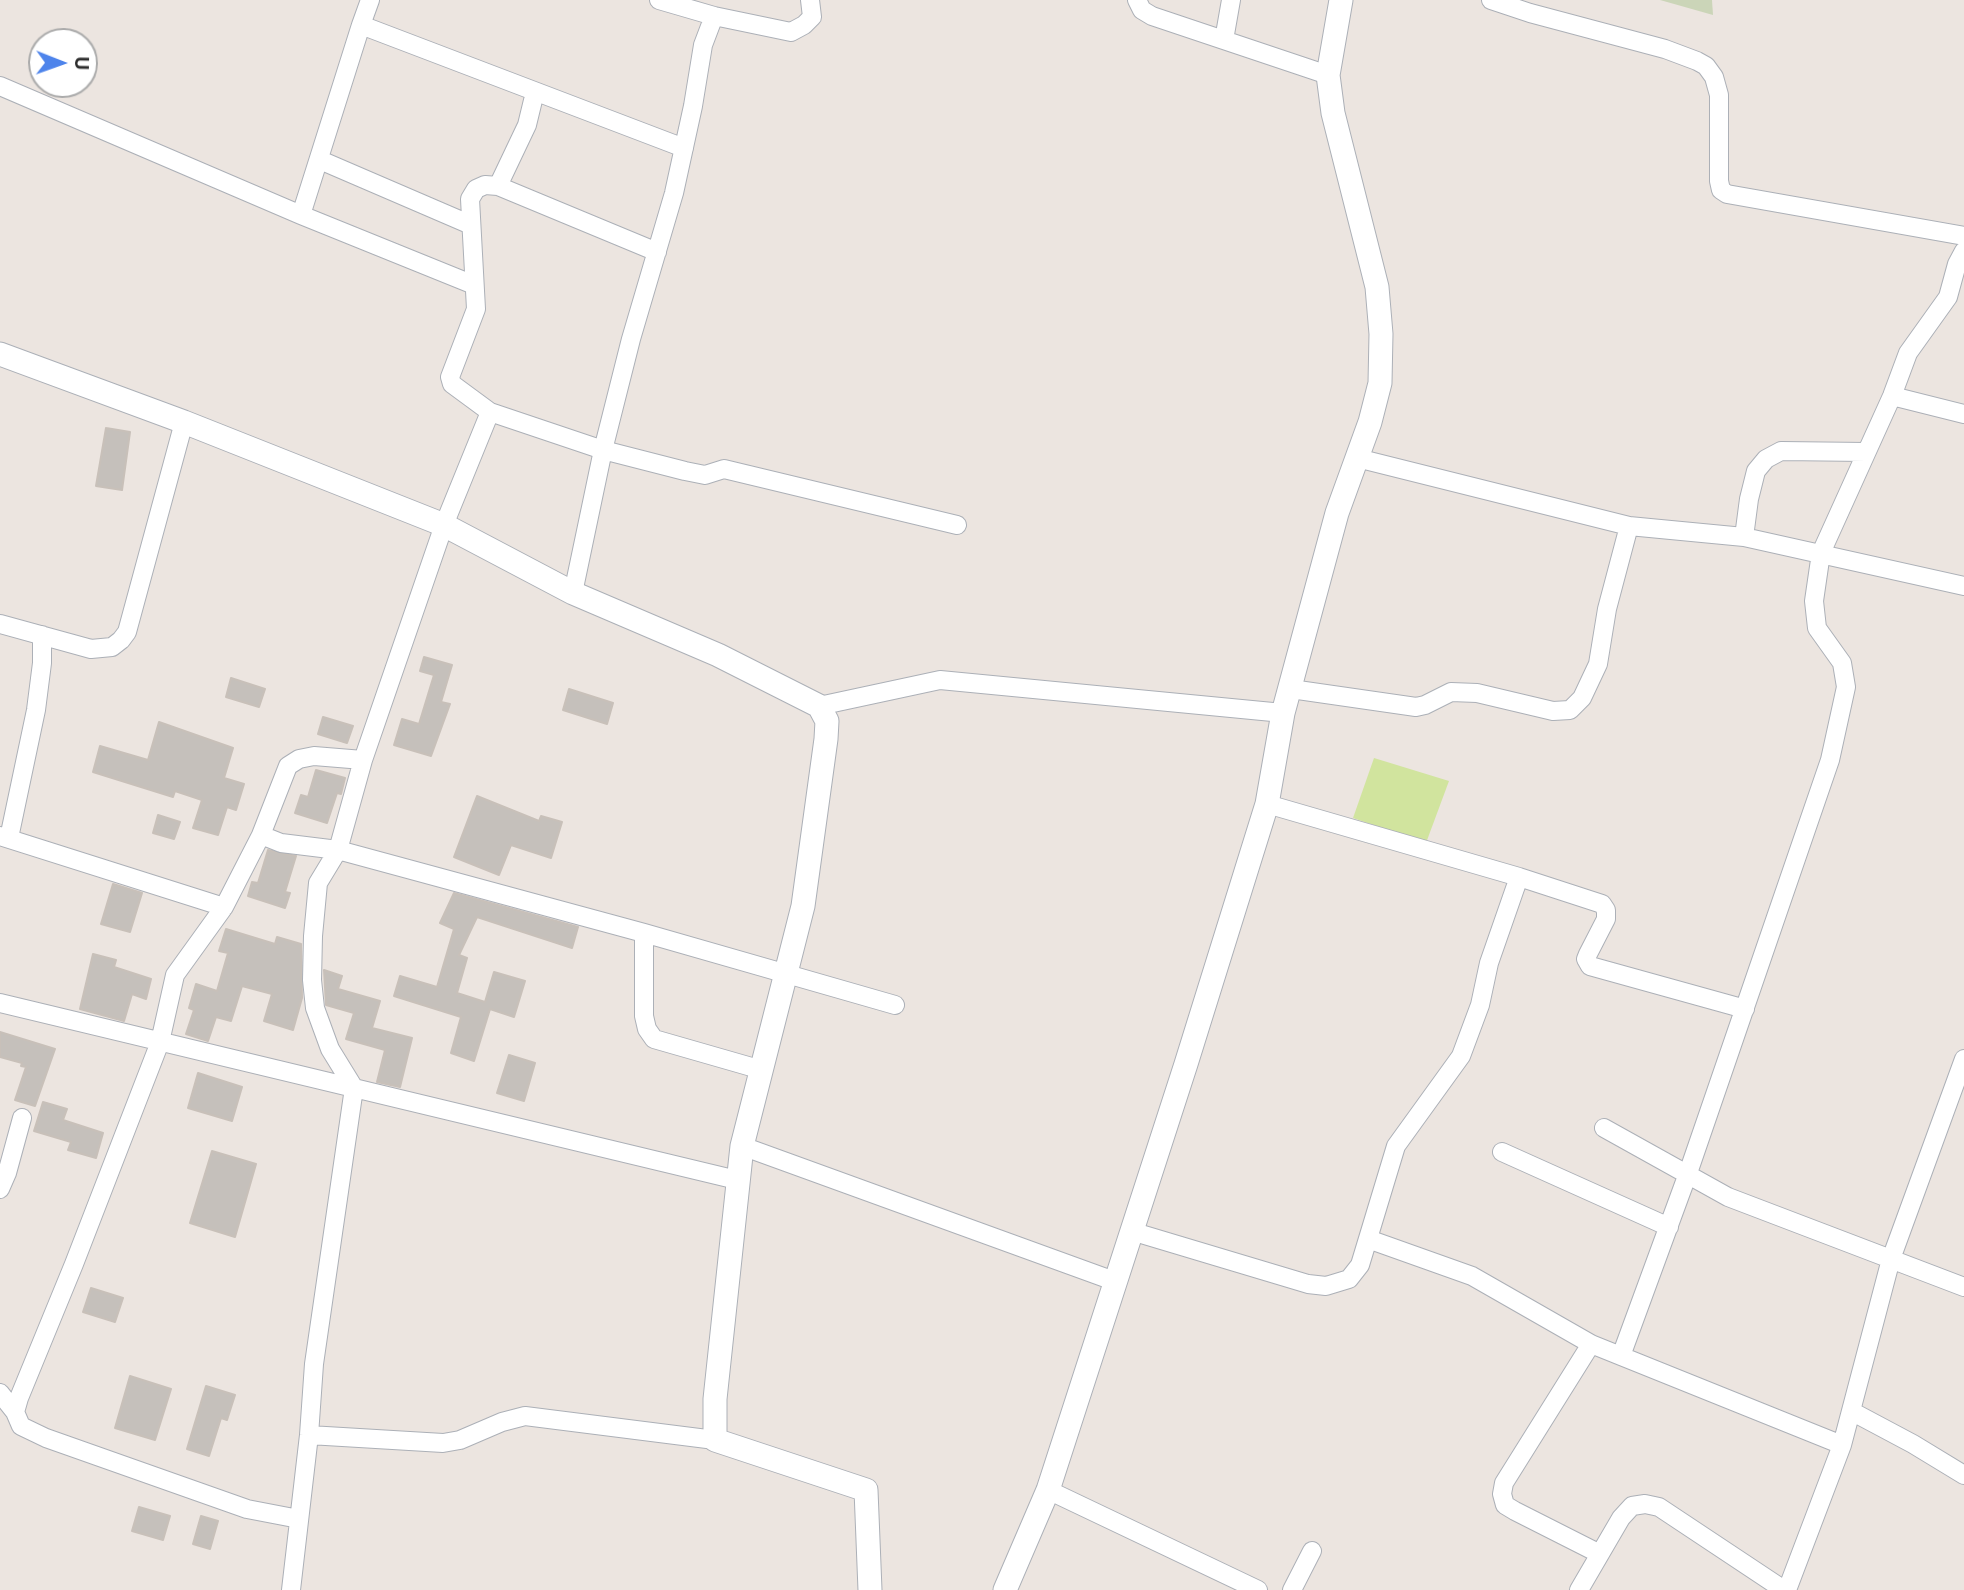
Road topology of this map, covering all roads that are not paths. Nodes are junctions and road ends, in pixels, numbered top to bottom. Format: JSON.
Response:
{"nodes":[{"id":1,"x":370,"y":0,"type":"edge"},
{"id":2,"x":659,"y":0,"type":"edge"},
{"id":3,"x":810,"y":0,"type":"edge"},
{"id":4,"x":1138,"y":0,"type":"edge"},
{"id":5,"x":1231,"y":0,"type":"edge"},
{"id":6,"x":1341,"y":0,"type":"edge"},
{"id":7,"x":1492,"y":0,"type":"edge"},
{"id":8,"x":714,"y":16,"type":"junction"},
{"id":9,"x":361,"y":25,"type":"junction"},
{"id":10,"x":1224,"y":40,"type":"junction"},
{"id":11,"x":1328,"y":75,"type":"junction"},
{"id":12,"x":0,"y":86,"type":"edge"},
{"id":13,"x":535,"y":92,"type":"junction"},
{"id":14,"x":684,"y":148,"type":"junction"},
{"id":15,"x":320,"y":160,"type":"junction"},
{"id":16,"x":498,"y":186,"type":"junction"},
{"id":17,"x":301,"y":215,"type":"junction"},
{"id":18,"x":471,"y":225,"type":"junction"},
{"id":19,"x":1964,"y":236,"type":"edge"},
{"id":20,"x":1964,"y":251,"type":"edge"},
{"id":21,"x":657,"y":252,"type":"junction"},
{"id":22,"x":474,"y":285,"type":"junction"},
{"id":23,"x":0,"y":354,"type":"edge"},
{"id":24,"x":1892,"y":396,"type":"junction"},
{"id":25,"x":490,"y":412,"type":"junction"},
{"id":26,"x":1964,"y":414,"type":"edge"},
{"id":27,"x":184,"y":422,"type":"junction"},
{"id":28,"x":603,"y":450,"type":"junction"},
{"id":29,"x":1866,"y":452,"type":"junction"},
{"id":30,"x":1357,"y":458,"type":"junction"},
{"id":31,"x":957,"y":524,"type":"dead end"},
{"id":32,"x":444,"y":525,"type":"junction"},
{"id":33,"x":1629,"y":526,"type":"junction"},
{"id":34,"x":1744,"y":537,"type":"junction"},
{"id":35,"x":1821,"y":553,"type":"junction"},
{"id":36,"x":1964,"y":586,"type":"edge"},
{"id":37,"x":573,"y":593,"type":"junction"},
{"id":38,"x":0,"y":624,"type":"edge"},
{"id":39,"x":41,"y":635,"type":"junction"},
{"id":40,"x":1291,"y":689,"type":"junction"},
{"id":41,"x":819,"y":706,"type":"junction"},
{"id":42,"x":1283,"y":713,"type":"junction"},
{"id":43,"x":363,"y":760,"type":"junction"},
{"id":44,"x":1266,"y":804,"type":"junction"},
{"id":45,"x":261,"y":835,"type":"junction"},
{"id":46,"x":5,"y":837,"type":"edge"},
{"id":47,"x":338,"y":850,"type":"junction"},
{"id":48,"x":1519,"y":877,"type":"junction"},
{"id":49,"x":224,"y":907,"type":"junction"},
{"id":50,"x":644,"y":933,"type":"junction"},
{"id":51,"x":785,"y":974,"type":"junction"},
{"id":52,"x":0,"y":1003,"type":"edge"},
{"id":53,"x":895,"y":1004,"type":"dead end"},
{"id":54,"x":1745,"y":1009,"type":"junction"},
{"id":55,"x":160,"y":1042,"type":"junction"},
{"id":56,"x":1964,"y":1059,"type":"edge"},
{"id":57,"x":762,"y":1070,"type":"junction"},
{"id":58,"x":354,"y":1088,"type":"junction"},
{"id":59,"x":22,"y":1118,"type":"dead end"},
{"id":60,"x":1604,"y":1128,"type":"dead end"},
{"id":61,"x":742,"y":1146,"type":"junction"},
{"id":62,"x":1502,"y":1152,"type":"dead end"},
{"id":63,"x":1687,"y":1176,"type":"junction"},
{"id":64,"x":737,"y":1180,"type":"junction"},
{"id":65,"x":0,"y":1189,"type":"edge"},
{"id":66,"x":1669,"y":1227,"type":"junction"},
{"id":67,"x":1131,"y":1231,"type":"junction"},
{"id":68,"x":1368,"y":1238,"type":"junction"},
{"id":69,"x":1891,"y":1259,"type":"junction"},
{"id":70,"x":1114,"y":1281,"type":"junction"},
{"id":71,"x":1964,"y":1287,"type":"edge"},
{"id":72,"x":1591,"y":1344,"type":"junction"},
{"id":73,"x":1621,"y":1356,"type":"junction"},
{"id":74,"x":0,"y":1393,"type":"edge"},
{"id":75,"x":1851,"y":1411,"type":"junction"},
{"id":76,"x":15,"y":1412,"type":"junction"},
{"id":77,"x":309,"y":1435,"type":"junction"},
{"id":78,"x":715,"y":1440,"type":"junction"},
{"id":79,"x":1842,"y":1445,"type":"junction"},
{"id":80,"x":1964,"y":1475,"type":"edge"},
{"id":81,"x":1048,"y":1490,"type":"junction"},
{"id":82,"x":299,"y":1519,"type":"junction"},
{"id":83,"x":1312,"y":1551,"type":"dead end"},
{"id":84,"x":1600,"y":1554,"type":"junction"},
{"id":85,"x":291,"y":1590,"type":"edge"},
{"id":86,"x":870,"y":1590,"type":"edge"},
{"id":87,"x":1005,"y":1590,"type":"edge"},
{"id":88,"x":1258,"y":1590,"type":"edge"},
{"id":89,"x":1292,"y":1590,"type":"edge"},
{"id":90,"x":1579,"y":1590,"type":"edge"},
{"id":91,"x":1786,"y":1590,"type":"edge"}],
"edges":[{"from":1,"to":9,"type":"street"},
{"from":2,"to":8,"type":"street"},
{"from":3,"to":8,"type":"street"},
{"from":4,"to":10,"type":"street"},
{"from":5,"to":10,"type":"street"},
{"from":6,"to":11,"type":"street"},
{"from":7,"to":19,"type":"street"},
{"from":8,"to":14,"type":"street"},
{"from":9,"to":13,"type":"street"},
{"from":9,"to":15,"type":"street"},
{"from":10,"to":11,"type":"street"},
{"from":11,"to":30,"type":"street"},
{"from":12,"to":17,"type":"street"},
{"from":13,"to":14,"type":"street"},
{"from":13,"to":16,"type":"street"},
{"from":14,"to":21,"type":"street"},
{"from":15,"to":17,"type":"street"},
{"from":15,"to":18,"type":"street"},
{"from":16,"to":18,"type":"street"},
{"from":16,"to":21,"type":"street"},
{"from":17,"to":22,"type":"street"},
{"from":18,"to":22,"type":"street"},
{"from":20,"to":24,"type":"street"},
{"from":21,"to":28,"type":"street"},
{"from":22,"to":25,"type":"street"},
{"from":23,"to":27,"type":"street"},
{"from":24,"to":26,"type":"street"},
{"from":24,"to":29,"type":"street"},
{"from":25,"to":28,"type":"street"},
{"from":25,"to":32,"type":"street"},
{"from":27,"to":32,"type":"street"},
{"from":27,"to":39,"type":"street"},
{"from":28,"to":31,"type":"street"},
{"from":28,"to":37,"type":"street"},
{"from":29,"to":34,"type":"street"},
{"from":29,"to":35,"type":"street"},
{"from":30,"to":33,"type":"street"},
{"from":30,"to":40,"type":"street"},
{"from":32,"to":37,"type":"street"},
{"from":32,"to":43,"type":"street"},
{"from":33,"to":34,"type":"street"},
{"from":33,"to":40,"type":"street"},
{"from":34,"to":35,"type":"street"},
{"from":35,"to":36,"type":"street"},
{"from":35,"to":54,"type":"street"},
{"from":37,"to":41,"type":"street"},
{"from":38,"to":39,"type":"street"},
{"from":39,"to":46,"type":"street"},
{"from":40,"to":42,"type":"street"},
{"from":41,"to":42,"type":"street"},
{"from":41,"to":51,"type":"street"},
{"from":42,"to":44,"type":"street"},
{"from":43,"to":45,"type":"street"},
{"from":43,"to":47,"type":"street"},
{"from":44,"to":48,"type":"street"},
{"from":44,"to":67,"type":"street"},
{"from":45,"to":47,"type":"street"},
{"from":45,"to":49,"type":"street"},
{"from":46,"to":49,"type":"street"},
{"from":47,"to":50,"type":"street"},
{"from":47,"to":58,"type":"street"},
{"from":48,"to":54,"type":"street"},
{"from":48,"to":68,"type":"street"},
{"from":49,"to":55,"type":"street"},
{"from":50,"to":51,"type":"street"},
{"from":50,"to":57,"type":"street"},
{"from":51,"to":53,"type":"street"},
{"from":51,"to":57,"type":"street"},
{"from":52,"to":55,"type":"street"},
{"from":54,"to":63,"type":"street"},
{"from":55,"to":58,"type":"street"},
{"from":55,"to":76,"type":"street"},
{"from":56,"to":69,"type":"street"},
{"from":57,"to":61,"type":"street"},
{"from":58,"to":64,"type":"street"},
{"from":58,"to":77,"type":"street"},
{"from":59,"to":65,"type":"street"},
{"from":60,"to":63,"type":"street"},
{"from":61,"to":64,"type":"street"},
{"from":61,"to":70,"type":"street"},
{"from":62,"to":66,"type":"street"},
{"from":63,"to":66,"type":"street"},
{"from":63,"to":69,"type":"street"},
{"from":64,"to":78,"type":"street"},
{"from":66,"to":73,"type":"street"},
{"from":67,"to":68,"type":"street"},
{"from":67,"to":70,"type":"street"},
{"from":68,"to":72,"type":"street"},
{"from":69,"to":71,"type":"street"},
{"from":69,"to":75,"type":"street"},
{"from":70,"to":81,"type":"street"},
{"from":72,"to":73,"type":"street"},
{"from":72,"to":84,"type":"street"},
{"from":73,"to":79,"type":"street"},
{"from":74,"to":76,"type":"street"},
{"from":75,"to":79,"type":"street"},
{"from":75,"to":80,"type":"street"},
{"from":76,"to":82,"type":"street"},
{"from":77,"to":78,"type":"street"},
{"from":77,"to":82,"type":"street"},
{"from":78,"to":86,"type":"street"},
{"from":79,"to":91,"type":"street"},
{"from":81,"to":87,"type":"street"},
{"from":81,"to":88,"type":"street"},
{"from":82,"to":85,"type":"street"},
{"from":83,"to":89,"type":"street"},
{"from":84,"to":90,"type":"street"},
{"from":84,"to":91,"type":"street"}]}
